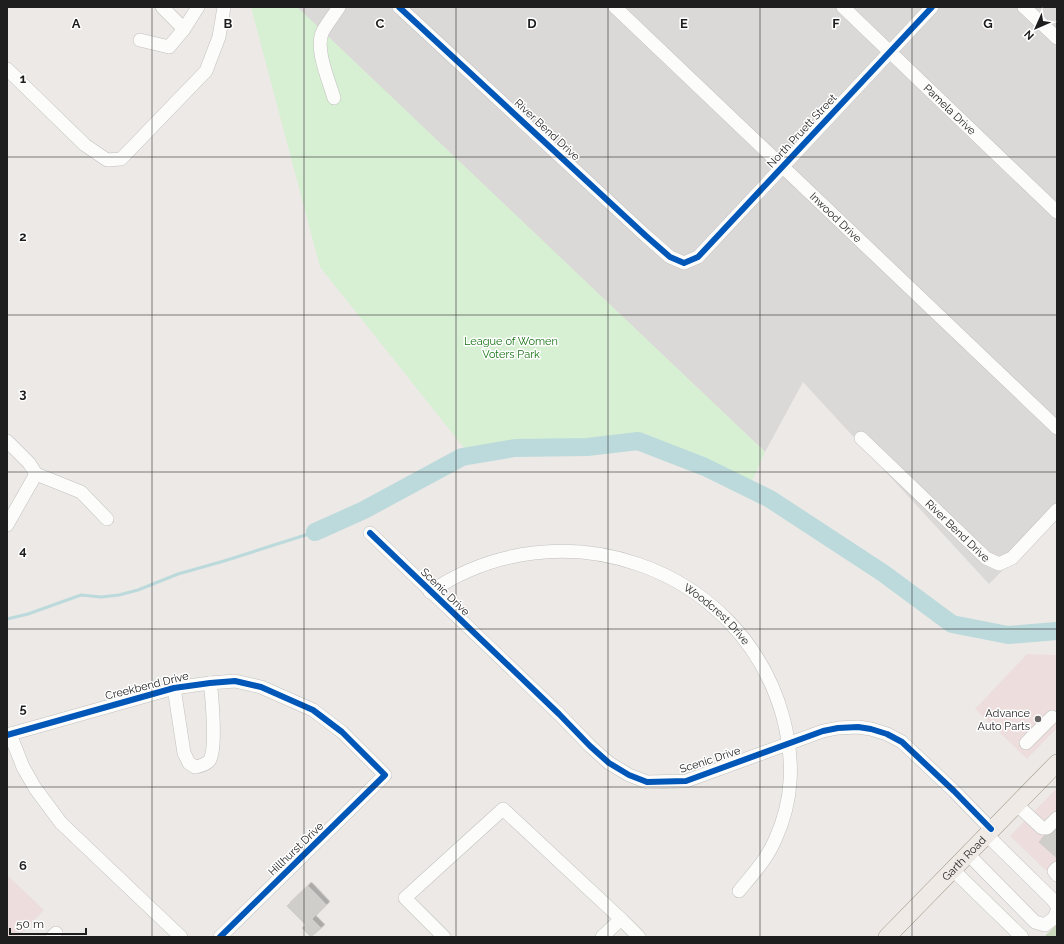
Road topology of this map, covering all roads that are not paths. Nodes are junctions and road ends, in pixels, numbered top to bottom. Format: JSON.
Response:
{"nodes":[{"id":1,"x":162,"y":7,"type":"edge"},
{"id":2,"x":198,"y":7,"type":"edge"},
{"id":3,"x":224,"y":7,"type":"edge"},
{"id":4,"x":339,"y":7,"type":"edge"},
{"id":5,"x":399,"y":7,"type":"edge"},
{"id":6,"x":615,"y":7,"type":"edge"},
{"id":7,"x":843,"y":7,"type":"edge"},
{"id":8,"x":932,"y":7,"type":"edge"},
{"id":9,"x":1024,"y":7,"type":"edge"},
{"id":10,"x":184,"y":29,"type":"junction"},
{"id":11,"x":1057,"y":38,"type":"edge"},
{"id":12,"x":140,"y":40,"type":"dead end"},
{"id":13,"x":890,"y":51,"type":"junction"},
{"id":14,"x":7,"y":69,"type":"edge"},
{"id":15,"x":334,"y":98,"type":"dead end"},
{"id":16,"x":783,"y":167,"type":"junction"},
{"id":17,"x":1057,"y":212,"type":"edge"},
{"id":18,"x":684,"y":263,"type":"joint"},
{"id":19,"x":1057,"y":428,"type":"edge"},
{"id":20,"x":861,"y":438,"type":"dead end"},
{"id":21,"x":7,"y":441,"type":"edge"},
{"id":22,"x":36,"y":474,"type":"junction"},
{"id":23,"x":1057,"y":510,"type":"edge"},
{"id":24,"x":107,"y":519,"type":"dead end"},
{"id":25,"x":7,"y":525,"type":"edge"},
{"id":26,"x":370,"y":533,"type":"dead end"},
{"id":27,"x":430,"y":592,"type":"junction"},
{"id":28,"x":210,"y":683,"type":"junction"},
{"id":29,"x":174,"y":688,"type":"junction"},
{"id":30,"x":1055,"y":717,"type":"edge"},
{"id":31,"x":9,"y":735,"type":"edge"},
{"id":32,"x":1026,"y":743,"type":"dead end"},
{"id":33,"x":788,"y":744,"type":"junction"},
{"id":34,"x":1057,"y":763,"type":"edge"},
{"id":35,"x":385,"y":775,"type":"joint"},
{"id":36,"x":1016,"y":804,"type":"junction"},
{"id":37,"x":1057,"y":818,"type":"edge"},
{"id":38,"x":989,"y":832,"type":"junction"},
{"id":39,"x":967,"y":853,"type":"junction"},
{"id":40,"x":1057,"y":868,"type":"edge"},
{"id":41,"x":952,"y":869,"type":"junction"},
{"id":42,"x":1057,"y":875,"type":"edge"},
{"id":43,"x":739,"y":891,"type":"dead end"},
{"id":44,"x":1057,"y":906,"type":"edge"},
{"id":45,"x":1057,"y":911,"type":"edge"},
{"id":46,"x":621,"y":920,"type":"junction"},
{"id":47,"x":180,"y":937,"type":"edge"},
{"id":48,"x":220,"y":937,"type":"edge"},
{"id":49,"x":444,"y":937,"type":"edge"},
{"id":50,"x":602,"y":937,"type":"edge"},
{"id":51,"x":639,"y":937,"type":"edge"},
{"id":52,"x":886,"y":937,"type":"edge"},
{"id":53,"x":1022,"y":937,"type":"edge"}],
"edges":[{"from":1,"to":10,"type":"street"},
{"from":2,"to":10,"type":"street"},
{"from":3,"to":14,"type":"street"},
{"from":4,"to":15,"type":"street"},
{"from":5,"to":18,"type":"street","name":"River Bend Drive"},
{"from":6,"to":16,"type":"street","name":"Inwood Drive"},
{"from":7,"to":13,"type":"street","name":"Pamela Drive"},
{"from":8,"to":13,"type":"street","name":"North Pruett Street"},
{"from":9,"to":11,"type":"street"},
{"from":10,"to":12,"type":"street"},
{"from":13,"to":16,"type":"street","name":"North Pruett Street"},
{"from":13,"to":17,"type":"street","name":"Pamela Drive"},
{"from":16,"to":18,"type":"street","name":"North Pruett Street"},
{"from":16,"to":19,"type":"street","name":"Inwood Drive"},
{"from":20,"to":23,"type":"street","name":"River Bend Drive"},
{"from":21,"to":22,"type":"street"},
{"from":22,"to":24,"type":"street"},
{"from":22,"to":25,"type":"street"},
{"from":26,"to":27,"type":"street","name":"Scenic Drive"},
{"from":27,"to":33,"type":"street","name":"Scenic Drive"},
{"from":27,"to":33,"type":"street","name":"Woodcrest Drive"},
{"from":28,"to":29,"type":"street","name":"Creekbend Drive"},
{"from":28,"to":29,"type":"street","name":"Creekbend Drive"},
{"from":28,"to":35,"type":"street","name":"Creekbend Drive"},
{"from":29,"to":31,"type":"street","name":"Creekbend Drive"},
{"from":30,"to":32,"type":"street"},
{"from":31,"to":47,"type":"street"},
{"from":33,"to":38,"type":"street","name":"Scenic Drive"},
{"from":33,"to":43,"type":"street","name":"Woodcrest Drive"},
{"from":34,"to":36,"type":"main road","name":"Garth Road"},
{"from":35,"to":48,"type":"street","name":"Hillhurst Drive"},
{"from":36,"to":37,"type":"street"},
{"from":36,"to":38,"type":"main road","name":"Garth Road"},
{"from":38,"to":39,"type":"main road","name":"Garth Road"},
{"from":38,"to":44,"type":"street","name":"Scenic Drive"},
{"from":39,"to":41,"type":"main road","name":"Garth Road"},
{"from":39,"to":45,"type":"street"},
{"from":40,"to":42,"type":"street"},
{"from":41,"to":52,"type":"main road","name":"Garth Road"},
{"from":41,"to":53,"type":"street"},
{"from":46,"to":49,"type":"street"},
{"from":46,"to":50,"type":"street"},
{"from":46,"to":51,"type":"street"}]}
